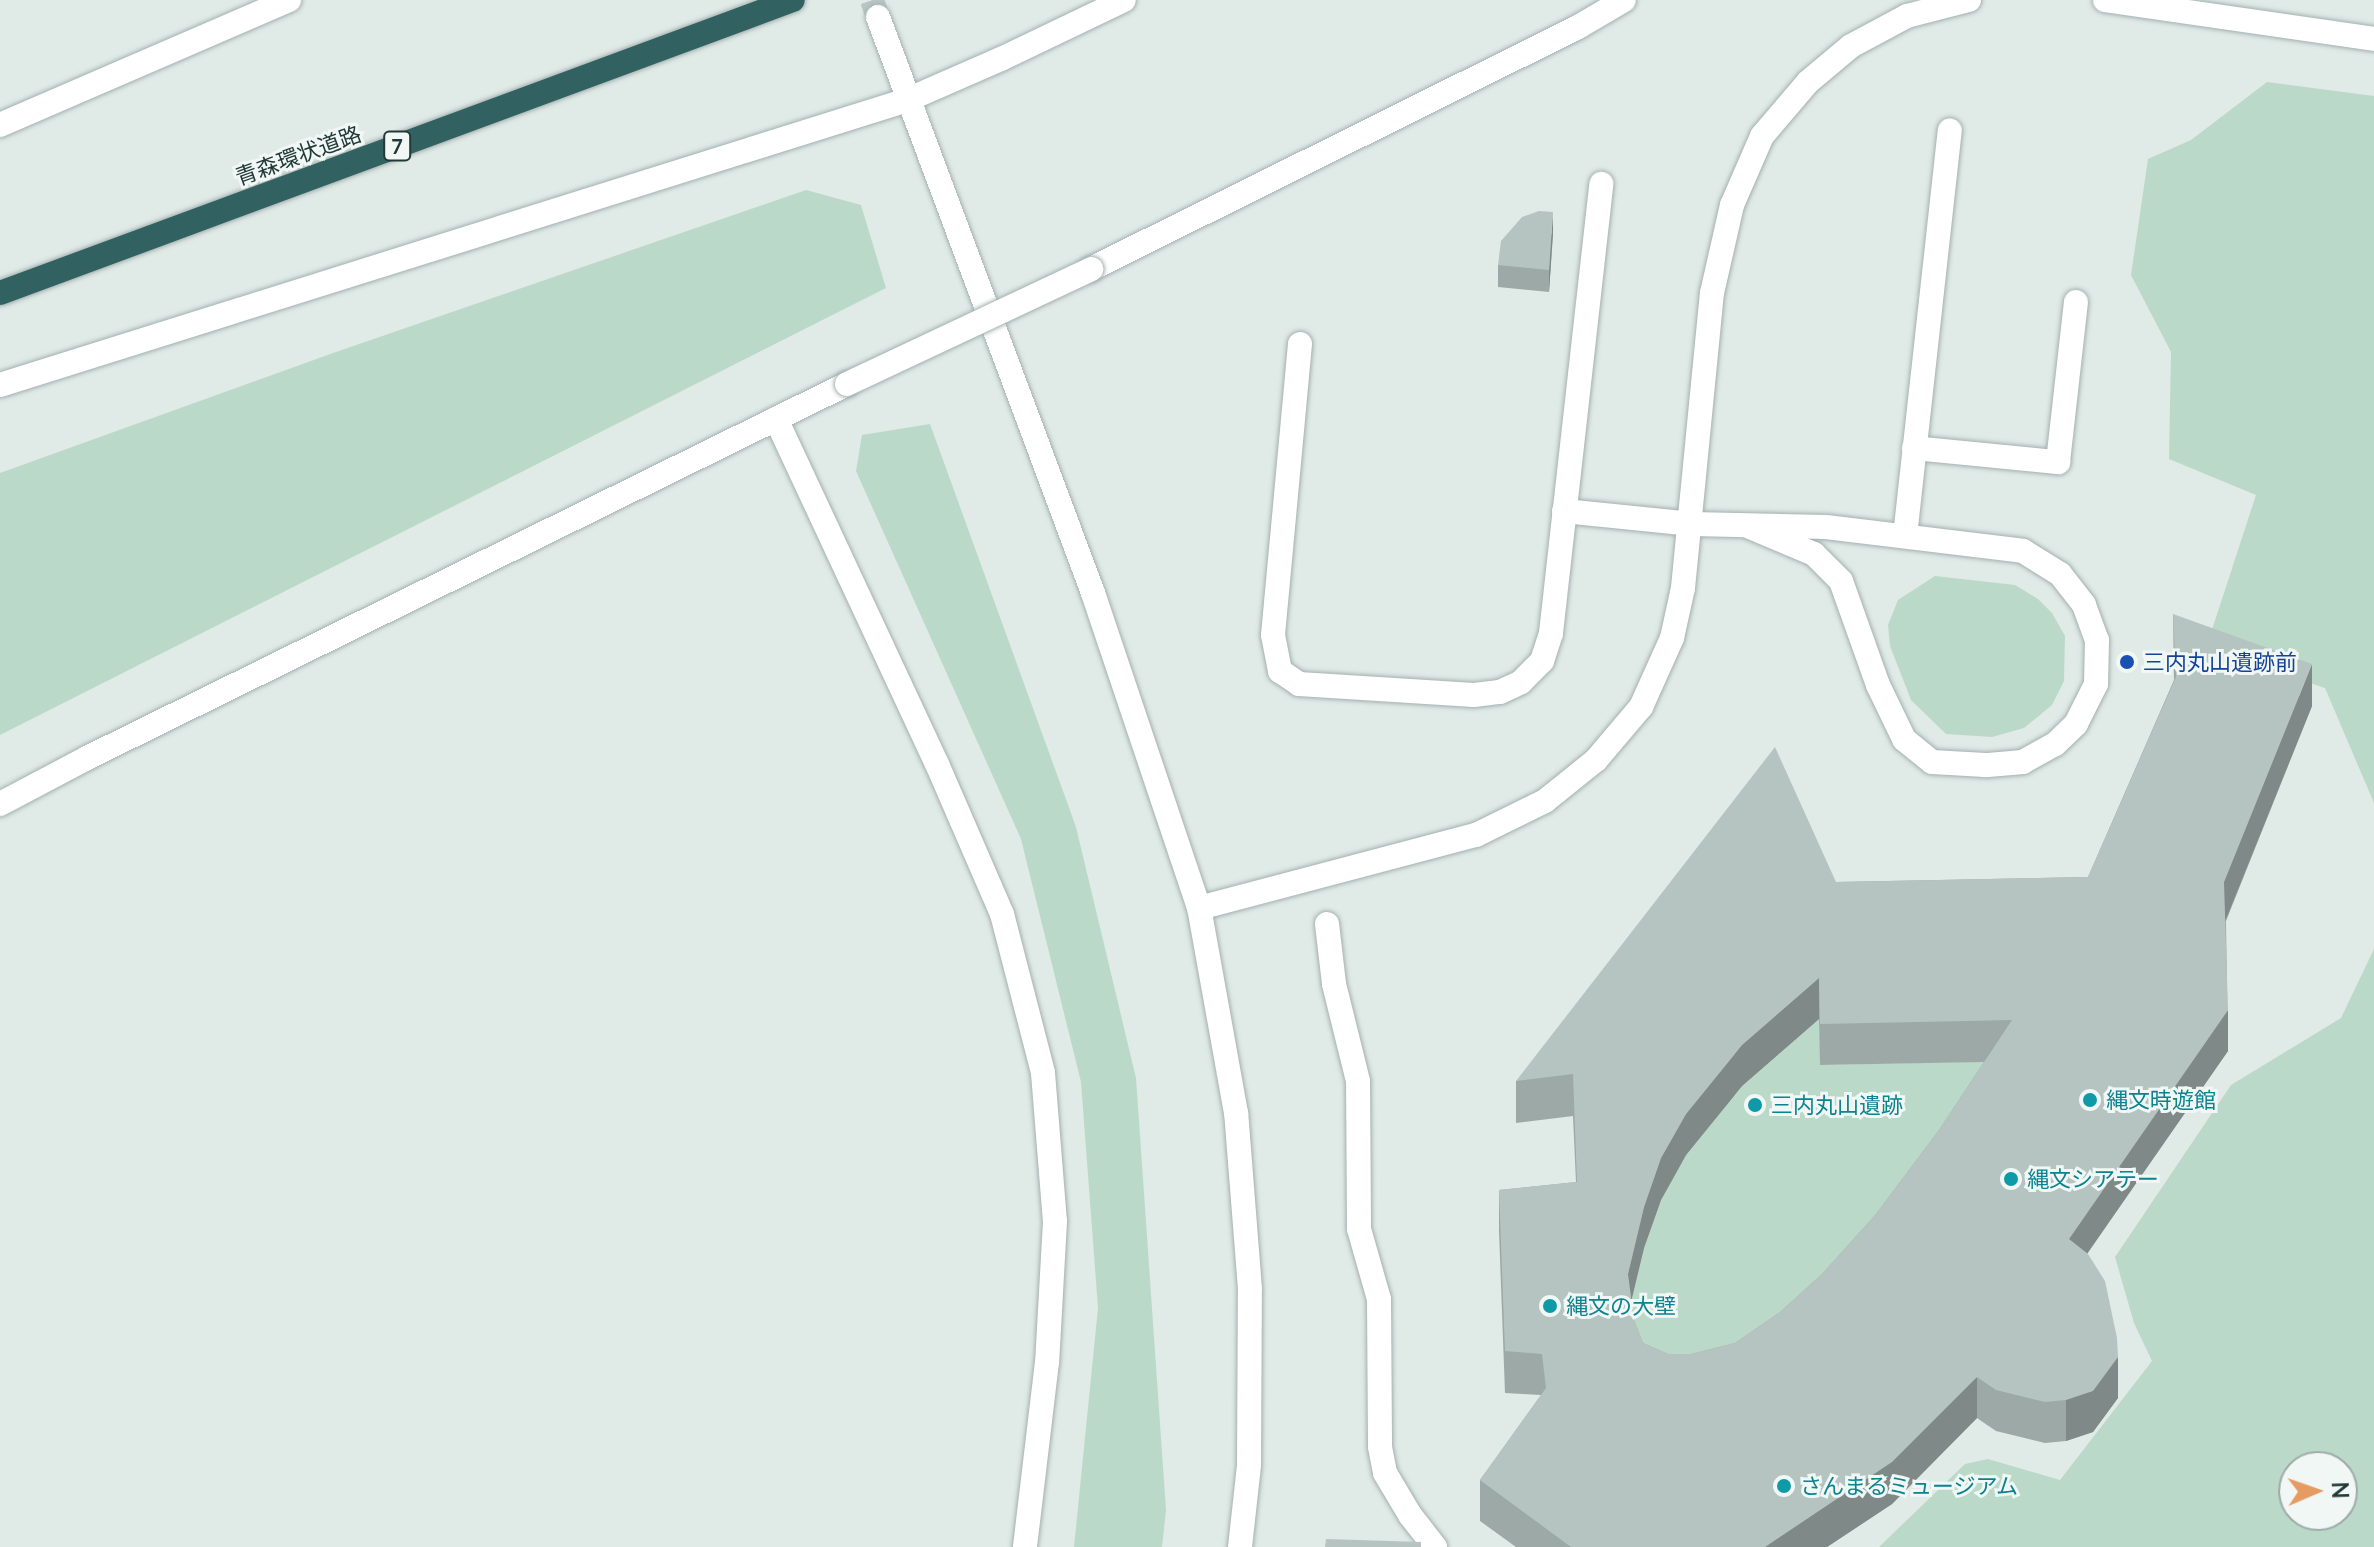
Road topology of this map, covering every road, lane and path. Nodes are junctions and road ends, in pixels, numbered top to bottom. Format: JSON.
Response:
{"nodes":[{"id":1,"x":289,"y":0,"type":"edge"},
{"id":2,"x":793,"y":0,"type":"edge"},
{"id":3,"x":1124,"y":0,"type":"edge"},
{"id":4,"x":1624,"y":0,"type":"edge"},
{"id":5,"x":1969,"y":0,"type":"edge"},
{"id":6,"x":2105,"y":0,"type":"edge"},
{"id":7,"x":878,"y":17,"type":"tunnel mouth"},
{"id":8,"x":2374,"y":39,"type":"edge"},
{"id":9,"x":907,"y":100,"type":"junction"},
{"id":10,"x":0,"y":125,"type":"edge"},
{"id":11,"x":1950,"y":130,"type":"dead end"},
{"id":12,"x":1601,"y":184,"type":"dead end"},
{"id":13,"x":0,"y":293,"type":"edge"},
{"id":14,"x":2076,"y":302,"type":"dead end"},
{"id":15,"x":1300,"y":344,"type":"dead end"},
{"id":16,"x":0,"y":385,"type":"edge"},
{"id":17,"x":776,"y":419,"type":"junction"},
{"id":18,"x":1914,"y":448,"type":"junction"},
{"id":19,"x":1564,"y":511,"type":"junction"},
{"id":20,"x":1692,"y":524,"type":"junction"},
{"id":21,"x":1750,"y":527,"type":"junction"},
{"id":22,"x":1905,"y":536,"type":"junction"},
{"id":23,"x":0,"y":804,"type":"edge"},
{"id":24,"x":1199,"y":908,"type":"junction"},
{"id":25,"x":1327,"y":924,"type":"dead end"},
{"id":26,"x":1025,"y":1547,"type":"edge"},
{"id":27,"x":1240,"y":1547,"type":"edge"},
{"id":28,"x":1435,"y":1547,"type":"edge"}],
"edges":[{"from":1,"to":10,"type":"street"},
{"from":2,"to":13,"type":"highway","name":"青森環状道路","number":"7"},
{"from":3,"to":9,"type":"street"},
{"from":4,"to":17,"type":"street","bridge":true},
{"from":5,"to":20,"type":"street"},
{"from":6,"to":8,"type":"street"},
{"from":7,"to":9,"type":"street"},
{"from":9,"to":16,"type":"street"},
{"from":9,"to":24,"type":"street"},
{"from":11,"to":18,"type":"street"},
{"from":12,"to":19,"type":"street"},
{"from":14,"to":18,"type":"street"},
{"from":15,"to":19,"type":"street"},
{"from":17,"to":23,"type":"street"},
{"from":17,"to":26,"type":"street"},
{"from":18,"to":22,"type":"street"},
{"from":19,"to":20,"type":"street"},
{"from":20,"to":21,"type":"street"},
{"from":20,"to":24,"type":"street"},
{"from":21,"to":22,"type":"street"},
{"from":21,"to":22,"type":"street"},
{"from":24,"to":27,"type":"street"},
{"from":25,"to":28,"type":"street"}]}
